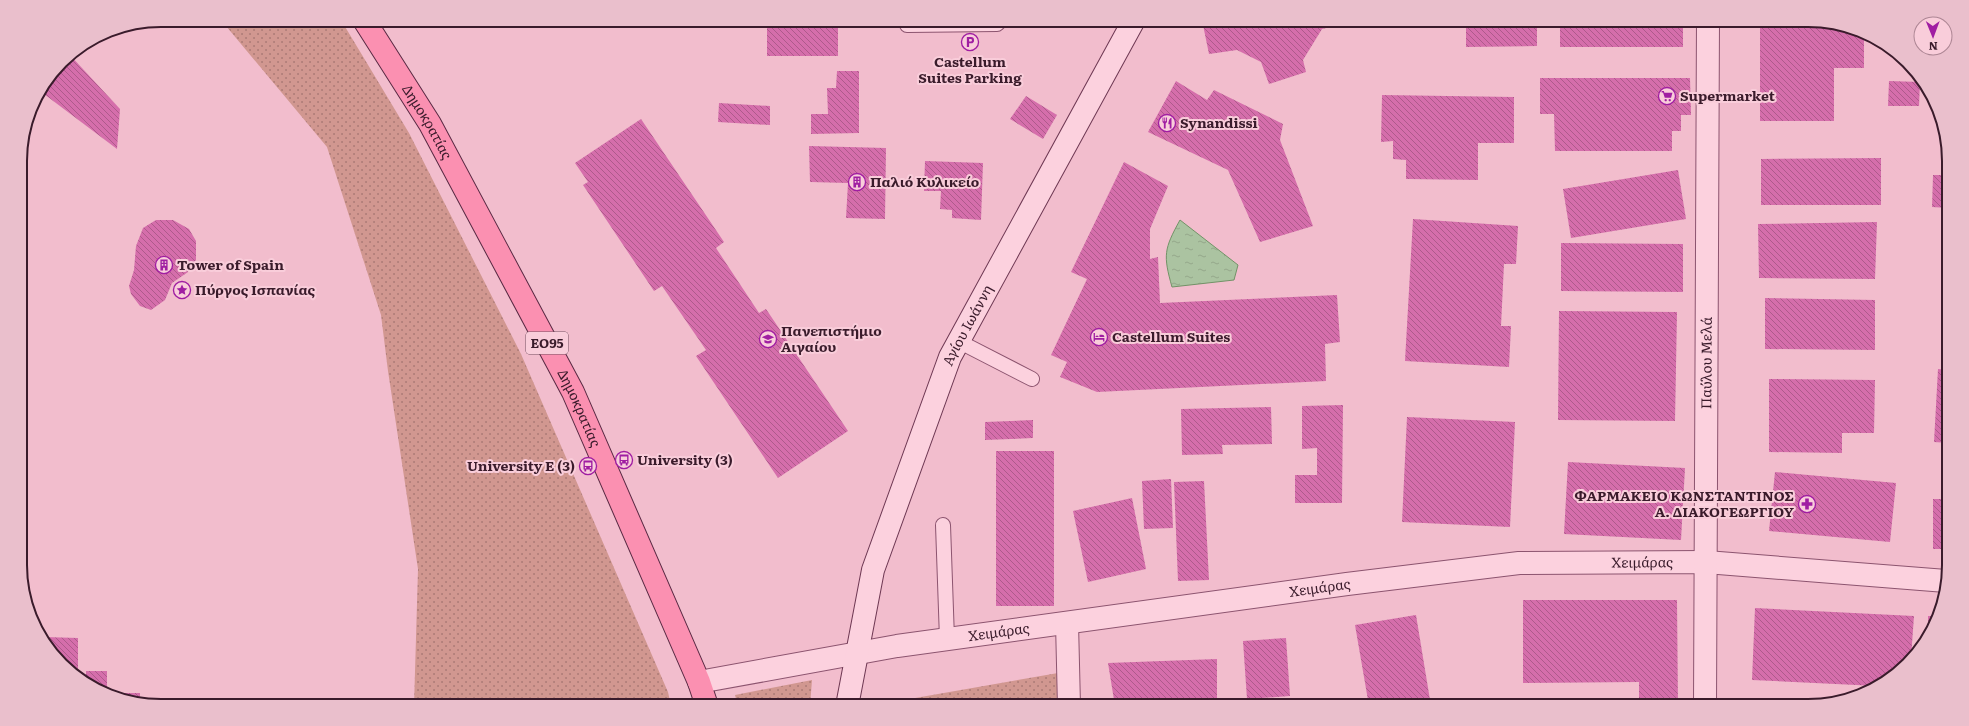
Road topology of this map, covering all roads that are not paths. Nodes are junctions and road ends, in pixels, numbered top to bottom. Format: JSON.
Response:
{"nodes":[{"id":1,"x":368,"y":27,"type":"edge"},
{"id":2,"x":1130,"y":27,"type":"edge"},
{"id":3,"x":1708,"y":27,"type":"edge"},
{"id":4,"x":958,"y":341,"type":"junction"},
{"id":5,"x":1032,"y":379,"type":"dead end"},
{"id":6,"x":943,"y":525,"type":"dead end"},
{"id":7,"x":1706,"y":562,"type":"junction"},
{"id":8,"x":1941,"y":580,"type":"edge"},
{"id":9,"x":1067,"y":623,"type":"junction"},
{"id":10,"x":947,"y":639,"type":"junction"},
{"id":11,"x":856,"y":653,"type":"junction"},
{"id":12,"x":699,"y":682,"type":"junction"},
{"id":13,"x":705,"y":699,"type":"edge"},
{"id":14,"x":848,"y":699,"type":"edge"},
{"id":15,"x":1069,"y":699,"type":"edge"},
{"id":16,"x":1705,"y":699,"type":"edge"}],
"edges":[{"from":1,"to":12,"type":"main road","name":"Δημοκρατίας","number":"ΕΟ95"},
{"from":2,"to":4,"type":"street","name":"Αγίου Ιωάννη"},
{"from":3,"to":7,"type":"street","name":"Παύλου Μελά"},
{"from":4,"to":5,"type":"lane"},
{"from":4,"to":11,"type":"street","name":"Αγίου Ιωάννη"},
{"from":6,"to":10,"type":"lane"},
{"from":7,"to":8,"type":"street","name":"Χειμάρας"},
{"from":7,"to":9,"type":"street","name":"Χειμάρας"},
{"from":7,"to":16,"type":"street","name":"Παύλου Μελά"},
{"from":9,"to":10,"type":"street","name":"Χειμάρας"},
{"from":9,"to":15,"type":"street"},
{"from":10,"to":11,"type":"street","name":"Χειμάρας"},
{"from":11,"to":12,"type":"street","name":"Χειμάρας"},
{"from":11,"to":14,"type":"street","name":"Αγίου Ιωάννη"},
{"from":12,"to":13,"type":"main road","name":"Δημοκρατίας","number":"ΕΟ95"}]}
